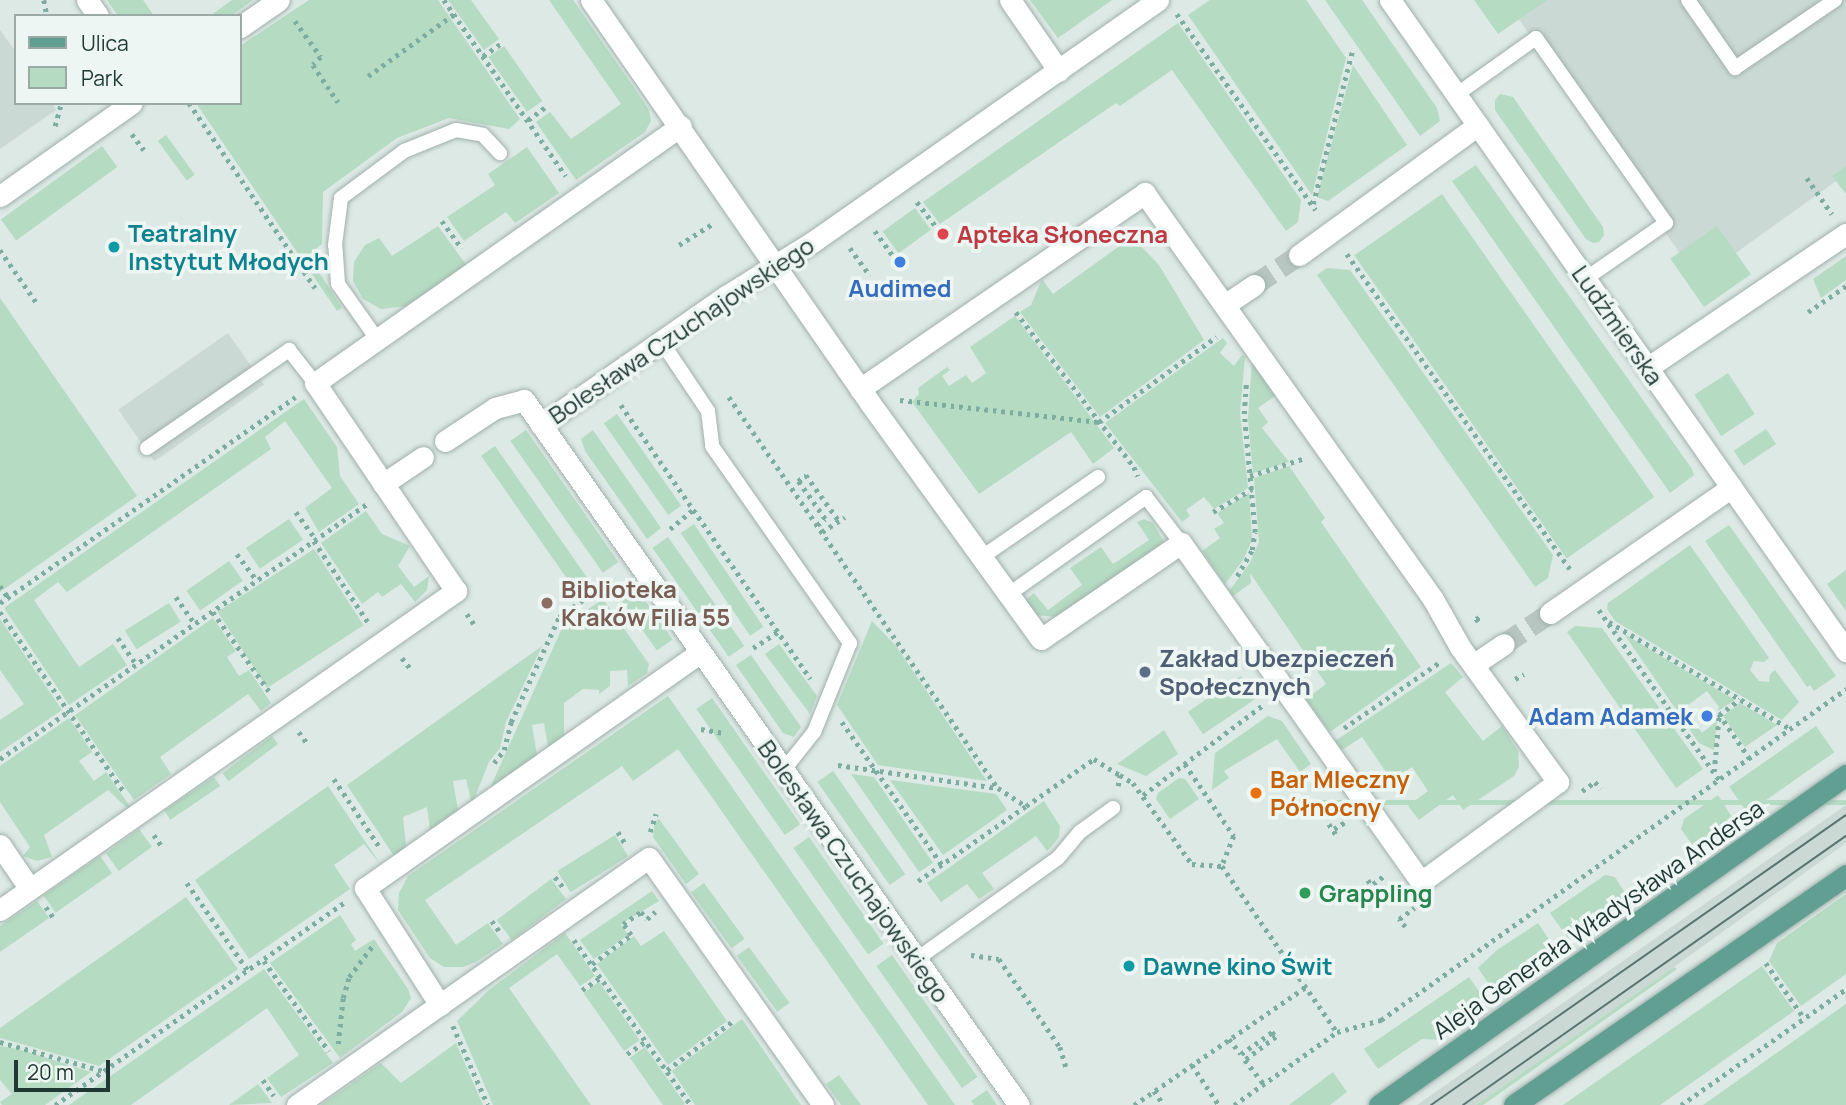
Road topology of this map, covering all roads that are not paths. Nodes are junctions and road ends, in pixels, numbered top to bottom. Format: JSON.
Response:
{"nodes":[{"id":1,"x":279,"y":0,"type":"edge"},
{"id":2,"x":591,"y":0,"type":"edge"},
{"id":3,"x":1010,"y":0,"type":"edge"},
{"id":4,"x":1390,"y":0,"type":"edge"},
{"id":5,"x":1688,"y":0,"type":"edge"},
{"id":6,"x":1835,"y":0,"type":"edge"},
{"id":7,"x":1165,"y":4,"type":"edge"},
{"id":8,"x":242,"y":26,"type":"edge"},
{"id":9,"x":1059,"y":71,"type":"junction"},
{"id":10,"x":1456,"y":95,"type":"junction"},
{"id":11,"x":129,"y":105,"type":"edge"},
{"id":12,"x":1478,"y":125,"type":"junction"},
{"id":13,"x":681,"y":126,"type":"junction"},
{"id":14,"x":500,"y":153,"type":"dead end"},
{"id":15,"x":0,"y":196,"type":"edge"},
{"id":16,"x":1846,"y":234,"type":"edge"},
{"id":17,"x":1299,"y":255,"type":"tunnel mouth"},
{"id":18,"x":775,"y":265,"type":"junction"},
{"id":19,"x":1585,"y":279,"type":"junction"},
{"id":20,"x":1254,"y":285,"type":"tunnel mouth"},
{"id":21,"x":1226,"y":304,"type":"junction"},
{"id":22,"x":376,"y":339,"type":"junction"},
{"id":23,"x":661,"y":341,"type":"junction"},
{"id":24,"x":1647,"y":368,"type":"junction"},
{"id":25,"x":308,"y":388,"type":"junction"},
{"id":26,"x":860,"y":389,"type":"junction"},
{"id":27,"x":541,"y":425,"type":"junction"},
{"id":28,"x":445,"y":441,"type":"dead end"},
{"id":29,"x":147,"y":448,"type":"dead end"},
{"id":30,"x":423,"y":457,"type":"dead end"},
{"id":31,"x":1098,"y":477,"type":"dead end"},
{"id":32,"x":383,"y":484,"type":"junction"},
{"id":33,"x":1732,"y":487,"type":"junction"},
{"id":34,"x":1181,"y":543,"type":"junction"},
{"id":35,"x":982,"y":557,"type":"junction"},
{"id":36,"x":1009,"y":594,"type":"junction"},
{"id":37,"x":1550,"y":614,"type":"tunnel mouth"},
{"id":38,"x":1504,"y":644,"type":"tunnel mouth"},
{"id":39,"x":1846,"y":651,"type":"edge"},
{"id":40,"x":699,"y":653,"type":"junction"},
{"id":41,"x":1473,"y":665,"type":"junction"},
{"id":42,"x":783,"y":771,"type":"junction"},
{"id":43,"x":1846,"y":775,"type":"edge"},
{"id":44,"x":1113,"y":808,"type":"dead end"},
{"id":45,"x":0,"y":845,"type":"edge"},
{"id":46,"x":1846,"y":875,"type":"edge"},
{"id":47,"x":30,"y":890,"type":"junction"},
{"id":48,"x":0,"y":910,"type":"edge"},
{"id":49,"x":917,"y":959,"type":"junction"},
{"id":50,"x":446,"y":1014,"type":"junction"},
{"id":51,"x":288,"y":1104,"type":"edge"},
{"id":52,"x":823,"y":1105,"type":"edge"},
{"id":53,"x":1019,"y":1105,"type":"edge"},
{"id":54,"x":1380,"y":1105,"type":"edge"},
{"id":55,"x":1514,"y":1105,"type":"edge"}],
"edges":[{"from":1,"to":8,"type":"street"},
{"from":2,"to":13,"type":"street"},
{"from":3,"to":9,"type":"street"},
{"from":4,"to":10,"type":"street","name":"Ludźmierska"},
{"from":5,"to":6,"type":"lane"},
{"from":7,"to":9,"type":"street","name":"Bolesława Czuchajowskiego"},
{"from":9,"to":18,"type":"street","name":"Bolesława Czuchajowskiego"},
{"from":10,"to":12,"type":"street","name":"Ludźmierska"},
{"from":10,"to":19,"type":"lane"},
{"from":11,"to":15,"type":"street"},
{"from":12,"to":17,"type":"street"},
{"from":12,"to":19,"type":"street","name":"Ludźmierska"},
{"from":13,"to":18,"type":"street"},
{"from":13,"to":22,"type":"street"},
{"from":14,"to":22,"type":"lane"},
{"from":16,"to":24,"type":"street"},
{"from":18,"to":23,"type":"street","name":"Bolesława Czuchajowskiego"},
{"from":18,"to":26,"type":"street"},
{"from":19,"to":24,"type":"street","name":"Ludźmierska"},
{"from":20,"to":21,"type":"street"},
{"from":21,"to":26,"type":"street"},
{"from":21,"to":41,"type":"street"},
{"from":22,"to":25,"type":"street"},
{"from":23,"to":27,"type":"street","name":"Bolesława Czuchajowskiego"},
{"from":23,"to":42,"type":"lane"},
{"from":24,"to":33,"type":"street","name":"Ludźmierska"},
{"from":25,"to":29,"type":"lane"},
{"from":25,"to":32,"type":"street"},
{"from":26,"to":35,"type":"street"},
{"from":27,"to":28,"type":"street"},
{"from":27,"to":40,"type":"street","name":"Bolesława Czuchajowskiego"},
{"from":30,"to":32,"type":"street"},
{"from":31,"to":35,"type":"lane"},
{"from":32,"to":47,"type":"street"},
{"from":33,"to":37,"type":"street"},
{"from":33,"to":39,"type":"street","name":"Ludźmierska"},
{"from":34,"to":36,"type":"street"},
{"from":34,"to":36,"type":"lane"},
{"from":34,"to":41,"type":"street"},
{"from":35,"to":36,"type":"street"},
{"from":38,"to":41,"type":"street"},
{"from":40,"to":42,"type":"street","name":"Bolesława Czuchajowskiego"},
{"from":40,"to":50,"type":"street"},
{"from":42,"to":49,"type":"street","name":"Bolesława Czuchajowskiego"},
{"from":43,"to":54,"type":"main road","name":"Aleja Generała Władysława Andersa"},
{"from":44,"to":49,"type":"lane"},
{"from":45,"to":47,"type":"street"},
{"from":46,"to":55,"type":"main road"},
{"from":47,"to":48,"type":"street"},
{"from":49,"to":53,"type":"street","name":"Bolesława Czuchajowskiego"},
{"from":50,"to":51,"type":"street"},
{"from":50,"to":52,"type":"street"}]}
